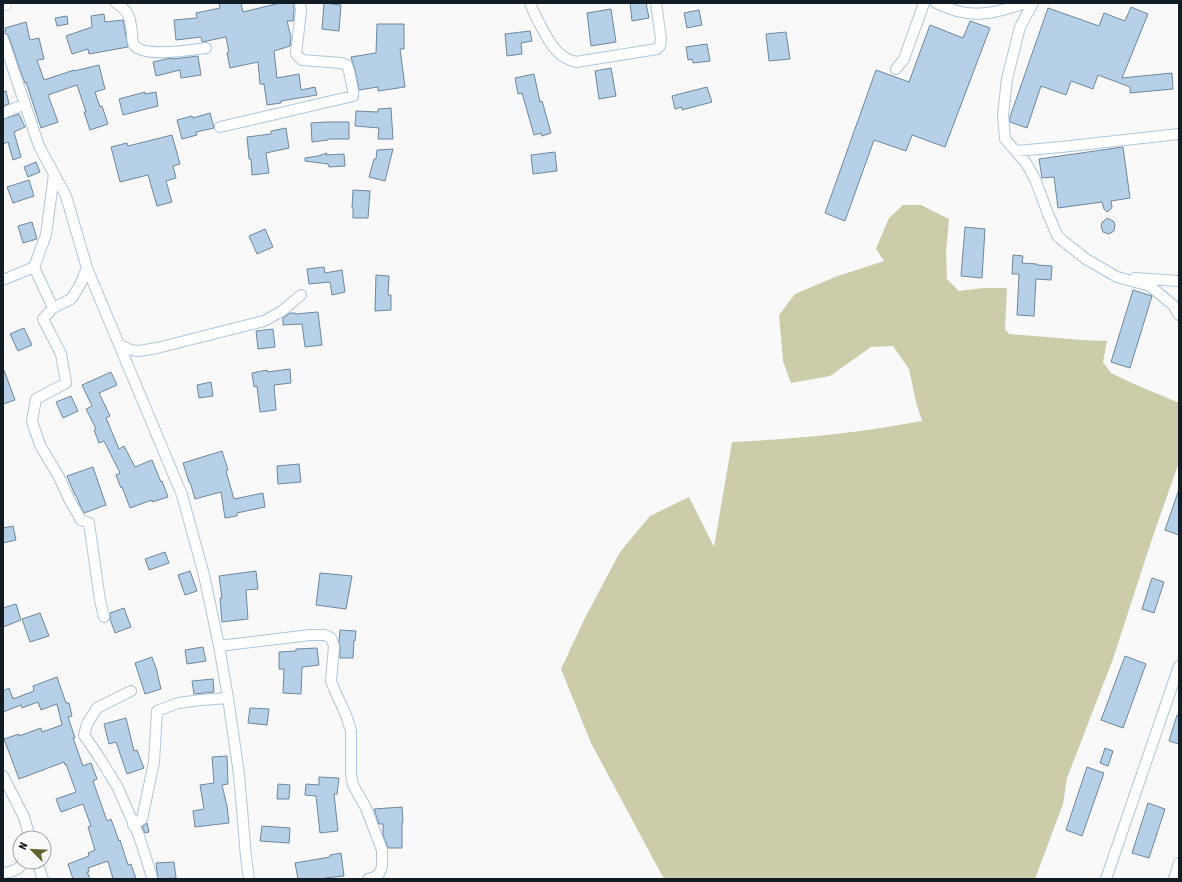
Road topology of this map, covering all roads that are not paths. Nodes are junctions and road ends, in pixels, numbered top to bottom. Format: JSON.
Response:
{"nodes":[{"id":1,"x":116,"y":3,"type":"edge"},
{"id":2,"x":300,"y":3,"type":"edge"},
{"id":3,"x":530,"y":3,"type":"edge"},
{"id":4,"x":656,"y":3,"type":"edge"},
{"id":5,"x":924,"y":3,"type":"edge"},
{"id":6,"x":936,"y":3,"type":"edge"},
{"id":7,"x":1026,"y":3,"type":"edge"},
{"id":8,"x":1033,"y":3,"type":"edge"},
{"id":9,"x":3,"y":39,"type":"edge"},
{"id":10,"x":206,"y":48,"type":"dead end"},
{"id":11,"x":896,"y":70,"type":"dead end"},
{"id":12,"x":24,"y":104,"type":"junction"},
{"id":13,"x":3,"y":113,"type":"edge"},
{"id":14,"x":220,"y":127,"type":"dead end"},
{"id":15,"x":1179,"y":134,"type":"edge"},
{"id":16,"x":1016,"y":151,"type":"junction"},
{"id":17,"x":54,"y":174,"type":"junction"},
{"id":18,"x":34,"y":267,"type":"junction"},
{"id":19,"x":87,"y":268,"type":"junction"},
{"id":20,"x":1117,"y":277,"type":"junction"},
{"id":21,"x":3,"y":280,"type":"edge"},
{"id":22,"x":1179,"y":281,"type":"edge"},
{"id":23,"x":301,"y":295,"type":"dead end"},
{"id":24,"x":53,"y":308,"type":"junction"},
{"id":25,"x":1179,"y":315,"type":"edge"},
{"id":26,"x":119,"y":344,"type":"junction"},
{"id":27,"x":104,"y":617,"type":"dead end"},
{"id":28,"x":219,"y":646,"type":"junction"},
{"id":29,"x":1179,"y":666,"type":"edge"},
{"id":30,"x":131,"y":691,"type":"dead end"},
{"id":31,"x":228,"y":698,"type":"junction"},
{"id":32,"x":3,"y":776,"type":"edge"},
{"id":33,"x":133,"y":824,"type":"junction"},
{"id":34,"x":28,"y":830,"type":"edge"},
{"id":35,"x":1179,"y":863,"type":"edge"},
{"id":36,"x":14,"y":870,"type":"edge"},
{"id":37,"x":3,"y":873,"type":"edge"},
{"id":38,"x":152,"y":879,"type":"edge"},
{"id":39,"x":249,"y":879,"type":"edge"},
{"id":40,"x":368,"y":879,"type":"edge"},
{"id":41,"x":1106,"y":879,"type":"edge"},
{"id":42,"x":1174,"y":879,"type":"edge"}],
"edges":[{"from":1,"to":10,"type":"street"},
{"from":2,"to":14,"type":"street"},
{"from":3,"to":4,"type":"street"},
{"from":5,"to":11,"type":"street"},
{"from":6,"to":7,"type":"street"},
{"from":8,"to":16,"type":"street"},
{"from":9,"to":12,"type":"street"},
{"from":12,"to":13,"type":"street"},
{"from":12,"to":17,"type":"street"},
{"from":15,"to":16,"type":"street"},
{"from":16,"to":20,"type":"street"},
{"from":17,"to":18,"type":"street"},
{"from":17,"to":19,"type":"street"},
{"from":18,"to":21,"type":"street"},
{"from":18,"to":24,"type":"street"},
{"from":19,"to":24,"type":"street"},
{"from":19,"to":26,"type":"street"},
{"from":20,"to":22,"type":"street"},
{"from":20,"to":25,"type":"street"},
{"from":23,"to":26,"type":"street"},
{"from":24,"to":27,"type":"street"},
{"from":26,"to":28,"type":"street"},
{"from":28,"to":31,"type":"street"},
{"from":28,"to":40,"type":"street"},
{"from":29,"to":41,"type":"street"},
{"from":30,"to":33,"type":"street"},
{"from":31,"to":33,"type":"street"},
{"from":31,"to":39,"type":"street"},
{"from":32,"to":34,"type":"street"},
{"from":33,"to":38,"type":"street"},
{"from":35,"to":42,"type":"street"},
{"from":36,"to":37,"type":"street"}]}
